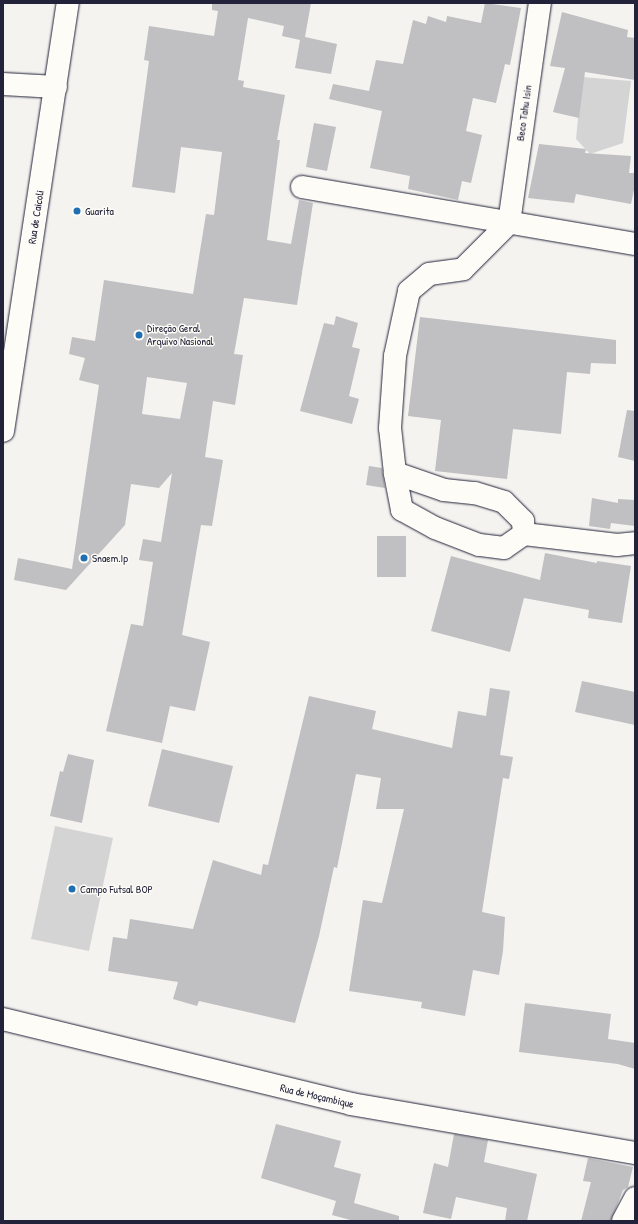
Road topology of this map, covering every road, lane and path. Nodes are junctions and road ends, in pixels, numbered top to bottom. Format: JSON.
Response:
{"nodes":[{"id":1,"x":68,"y":3,"type":"edge"},
{"id":2,"x":540,"y":3,"type":"edge"},
{"id":3,"x":3,"y":84,"type":"edge"},
{"id":4,"x":56,"y":87,"type":"junction"},
{"id":5,"x":302,"y":187,"type":"dead end"},
{"id":6,"x":509,"y":223,"type":"junction"},
{"id":7,"x":635,"y":244,"type":"edge"},
{"id":8,"x":3,"y":432,"type":"edge"},
{"id":9,"x":395,"y":473,"type":"junction"},
{"id":10,"x":524,"y":534,"type":"junction"},
{"id":11,"x":635,"y":543,"type":"edge"},
{"id":12,"x":3,"y":1019,"type":"edge"},
{"id":13,"x":635,"y":1154,"type":"edge"},
{"id":14,"x":635,"y":1198,"type":"edge"},
{"id":15,"x":623,"y":1221,"type":"edge"}],
"edges":[{"from":1,"to":4,"type":"street","name":"Rua de Caicoli"},
{"from":2,"to":6,"type":"street","name":"Beco Tahu Isin"},
{"from":3,"to":4,"type":"street"},
{"from":4,"to":8,"type":"street","name":"Rua de Caicoli"},
{"from":5,"to":6,"type":"street"},
{"from":6,"to":7,"type":"street"},
{"from":6,"to":9,"type":"street"},
{"from":9,"to":10,"type":"street"},
{"from":9,"to":10,"type":"street"},
{"from":10,"to":11,"type":"street"},
{"from":12,"to":13,"type":"street","name":"Rua de Moçambique"},
{"from":14,"to":15,"type":"street"}]}
